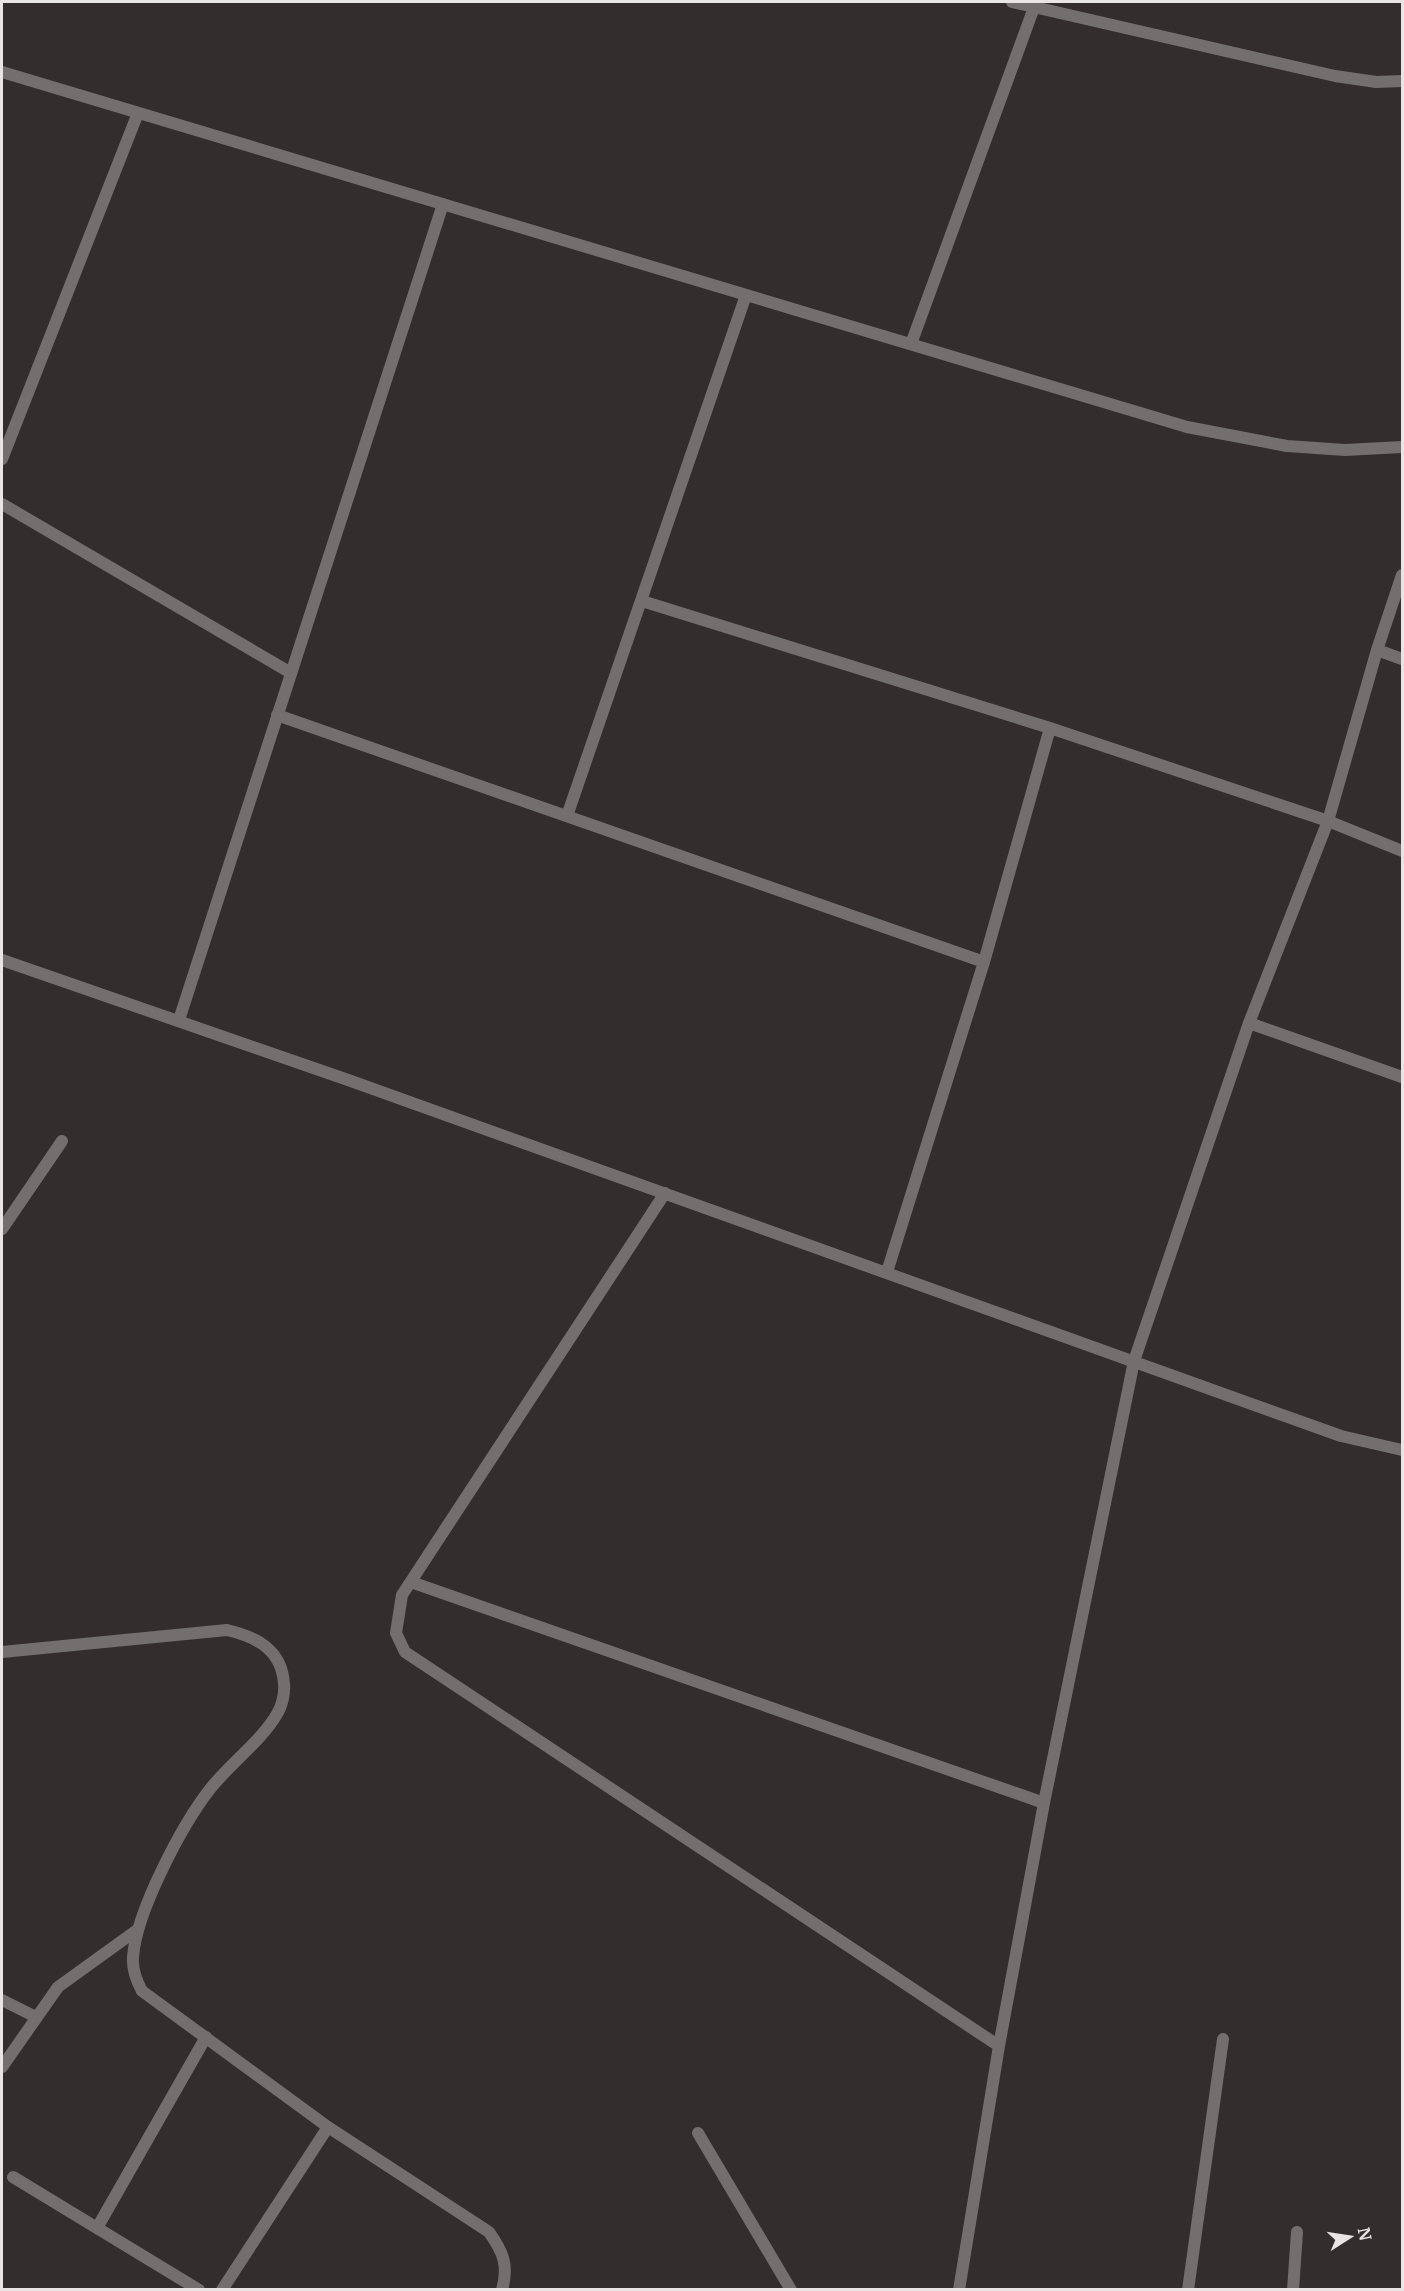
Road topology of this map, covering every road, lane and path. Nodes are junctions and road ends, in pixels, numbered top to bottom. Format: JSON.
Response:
{"nodes":[{"id":1,"x":1012,"y":2,"type":"edge"},
{"id":2,"x":1034,"y":4,"type":"edge"},
{"id":3,"x":2,"y":72,"type":"edge"},
{"id":4,"x":1402,"y":81,"type":"edge"},
{"id":5,"x":138,"y":112,"type":"junction"},
{"id":6,"x":443,"y":204,"type":"junction"},
{"id":7,"x":746,"y":295,"type":"junction"},
{"id":8,"x":911,"y":344,"type":"junction"},
{"id":9,"x":1402,"y":447,"type":"edge"},
{"id":10,"x":2,"y":459,"type":"edge"},
{"id":11,"x":2,"y":504,"type":"edge"},
{"id":12,"x":1402,"y":575,"type":"edge"},
{"id":13,"x":642,"y":602,"type":"junction"},
{"id":14,"x":1377,"y":650,"type":"junction"},
{"id":15,"x":1402,"y":659,"type":"edge"},
{"id":16,"x":291,"y":673,"type":"junction"},
{"id":17,"x":278,"y":715,"type":"junction"},
{"id":18,"x":1050,"y":728,"type":"junction"},
{"id":19,"x":567,"y":816,"type":"junction"},
{"id":20,"x":1328,"y":821,"type":"junction"},
{"id":21,"x":1402,"y":851,"type":"edge"},
{"id":22,"x":2,"y":960,"type":"edge"},
{"id":23,"x":984,"y":962,"type":"junction"},
{"id":24,"x":179,"y":1020,"type":"junction"},
{"id":25,"x":1249,"y":1023,"type":"junction"},
{"id":26,"x":1402,"y":1077,"type":"edge"},
{"id":27,"x":62,"y":1141,"type":"dead end"},
{"id":28,"x":665,"y":1193,"type":"junction"},
{"id":29,"x":2,"y":1230,"type":"edge"},
{"id":30,"x":887,"y":1272,"type":"junction"},
{"id":31,"x":1134,"y":1361,"type":"junction"},
{"id":32,"x":1402,"y":1450,"type":"edge"},
{"id":33,"x":411,"y":1582,"type":"junction"},
{"id":34,"x":2,"y":1652,"type":"edge"},
{"id":35,"x":1044,"y":1803,"type":"junction"},
{"id":36,"x":137,"y":1930,"type":"junction"},
{"id":37,"x":2,"y":2000,"type":"edge"},
{"id":38,"x":36,"y":2017,"type":"junction"},
{"id":39,"x":206,"y":2037,"type":"junction"},
{"id":40,"x":1223,"y":2039,"type":"dead end"},
{"id":41,"x":999,"y":2046,"type":"junction"},
{"id":42,"x":2,"y":2067,"type":"edge"},
{"id":43,"x":328,"y":2127,"type":"junction"},
{"id":44,"x":698,"y":2133,"type":"dead end"},
{"id":45,"x":13,"y":2177,"type":"dead end"},
{"id":46,"x":97,"y":2228,"type":"junction"},
{"id":47,"x":1297,"y":2232,"type":"dead end"},
{"id":48,"x":199,"y":2289,"type":"edge"},
{"id":49,"x":222,"y":2289,"type":"edge"},
{"id":50,"x":502,"y":2289,"type":"edge"},
{"id":51,"x":791,"y":2289,"type":"edge"},
{"id":52,"x":959,"y":2289,"type":"edge"},
{"id":53,"x":1188,"y":2289,"type":"edge"},
{"id":54,"x":1293,"y":2289,"type":"edge"}],
"edges":[{"from":1,"to":2,"type":"street"},
{"from":2,"to":4,"type":"street"},
{"from":2,"to":8,"type":"street"},
{"from":3,"to":5,"type":"street"},
{"from":5,"to":6,"type":"street"},
{"from":5,"to":10,"type":"street"},
{"from":6,"to":7,"type":"street"},
{"from":6,"to":16,"type":"street"},
{"from":7,"to":8,"type":"street"},
{"from":7,"to":13,"type":"street"},
{"from":8,"to":9,"type":"street"},
{"from":11,"to":16,"type":"street"},
{"from":12,"to":14,"type":"street"},
{"from":13,"to":18,"type":"street"},
{"from":13,"to":19,"type":"street"},
{"from":14,"to":15,"type":"street"},
{"from":14,"to":20,"type":"street"},
{"from":16,"to":17,"type":"street"},
{"from":17,"to":19,"type":"street"},
{"from":17,"to":24,"type":"street"},
{"from":18,"to":20,"type":"street"},
{"from":18,"to":23,"type":"street"},
{"from":19,"to":23,"type":"street"},
{"from":20,"to":21,"type":"street"},
{"from":20,"to":25,"type":"street"},
{"from":22,"to":24,"type":"street"},
{"from":23,"to":30,"type":"street"},
{"from":24,"to":28,"type":"street"},
{"from":25,"to":26,"type":"street"},
{"from":25,"to":31,"type":"street"},
{"from":27,"to":29,"type":"street"},
{"from":28,"to":30,"type":"street"},
{"from":28,"to":33,"type":"street"},
{"from":30,"to":31,"type":"street"},
{"from":31,"to":32,"type":"street"},
{"from":31,"to":35,"type":"street"},
{"from":33,"to":35,"type":"street"},
{"from":33,"to":41,"type":"street"},
{"from":34,"to":36,"type":"street"},
{"from":35,"to":41,"type":"street"},
{"from":36,"to":38,"type":"street"},
{"from":36,"to":39,"type":"street"},
{"from":37,"to":38,"type":"street"},
{"from":38,"to":42,"type":"street"},
{"from":39,"to":43,"type":"street"},
{"from":39,"to":46,"type":"street"},
{"from":40,"to":53,"type":"street"},
{"from":41,"to":52,"type":"street"},
{"from":43,"to":49,"type":"street"},
{"from":43,"to":50,"type":"street"},
{"from":44,"to":51,"type":"street"},
{"from":45,"to":46,"type":"street"},
{"from":46,"to":48,"type":"street"},
{"from":47,"to":54,"type":"street"}]}
